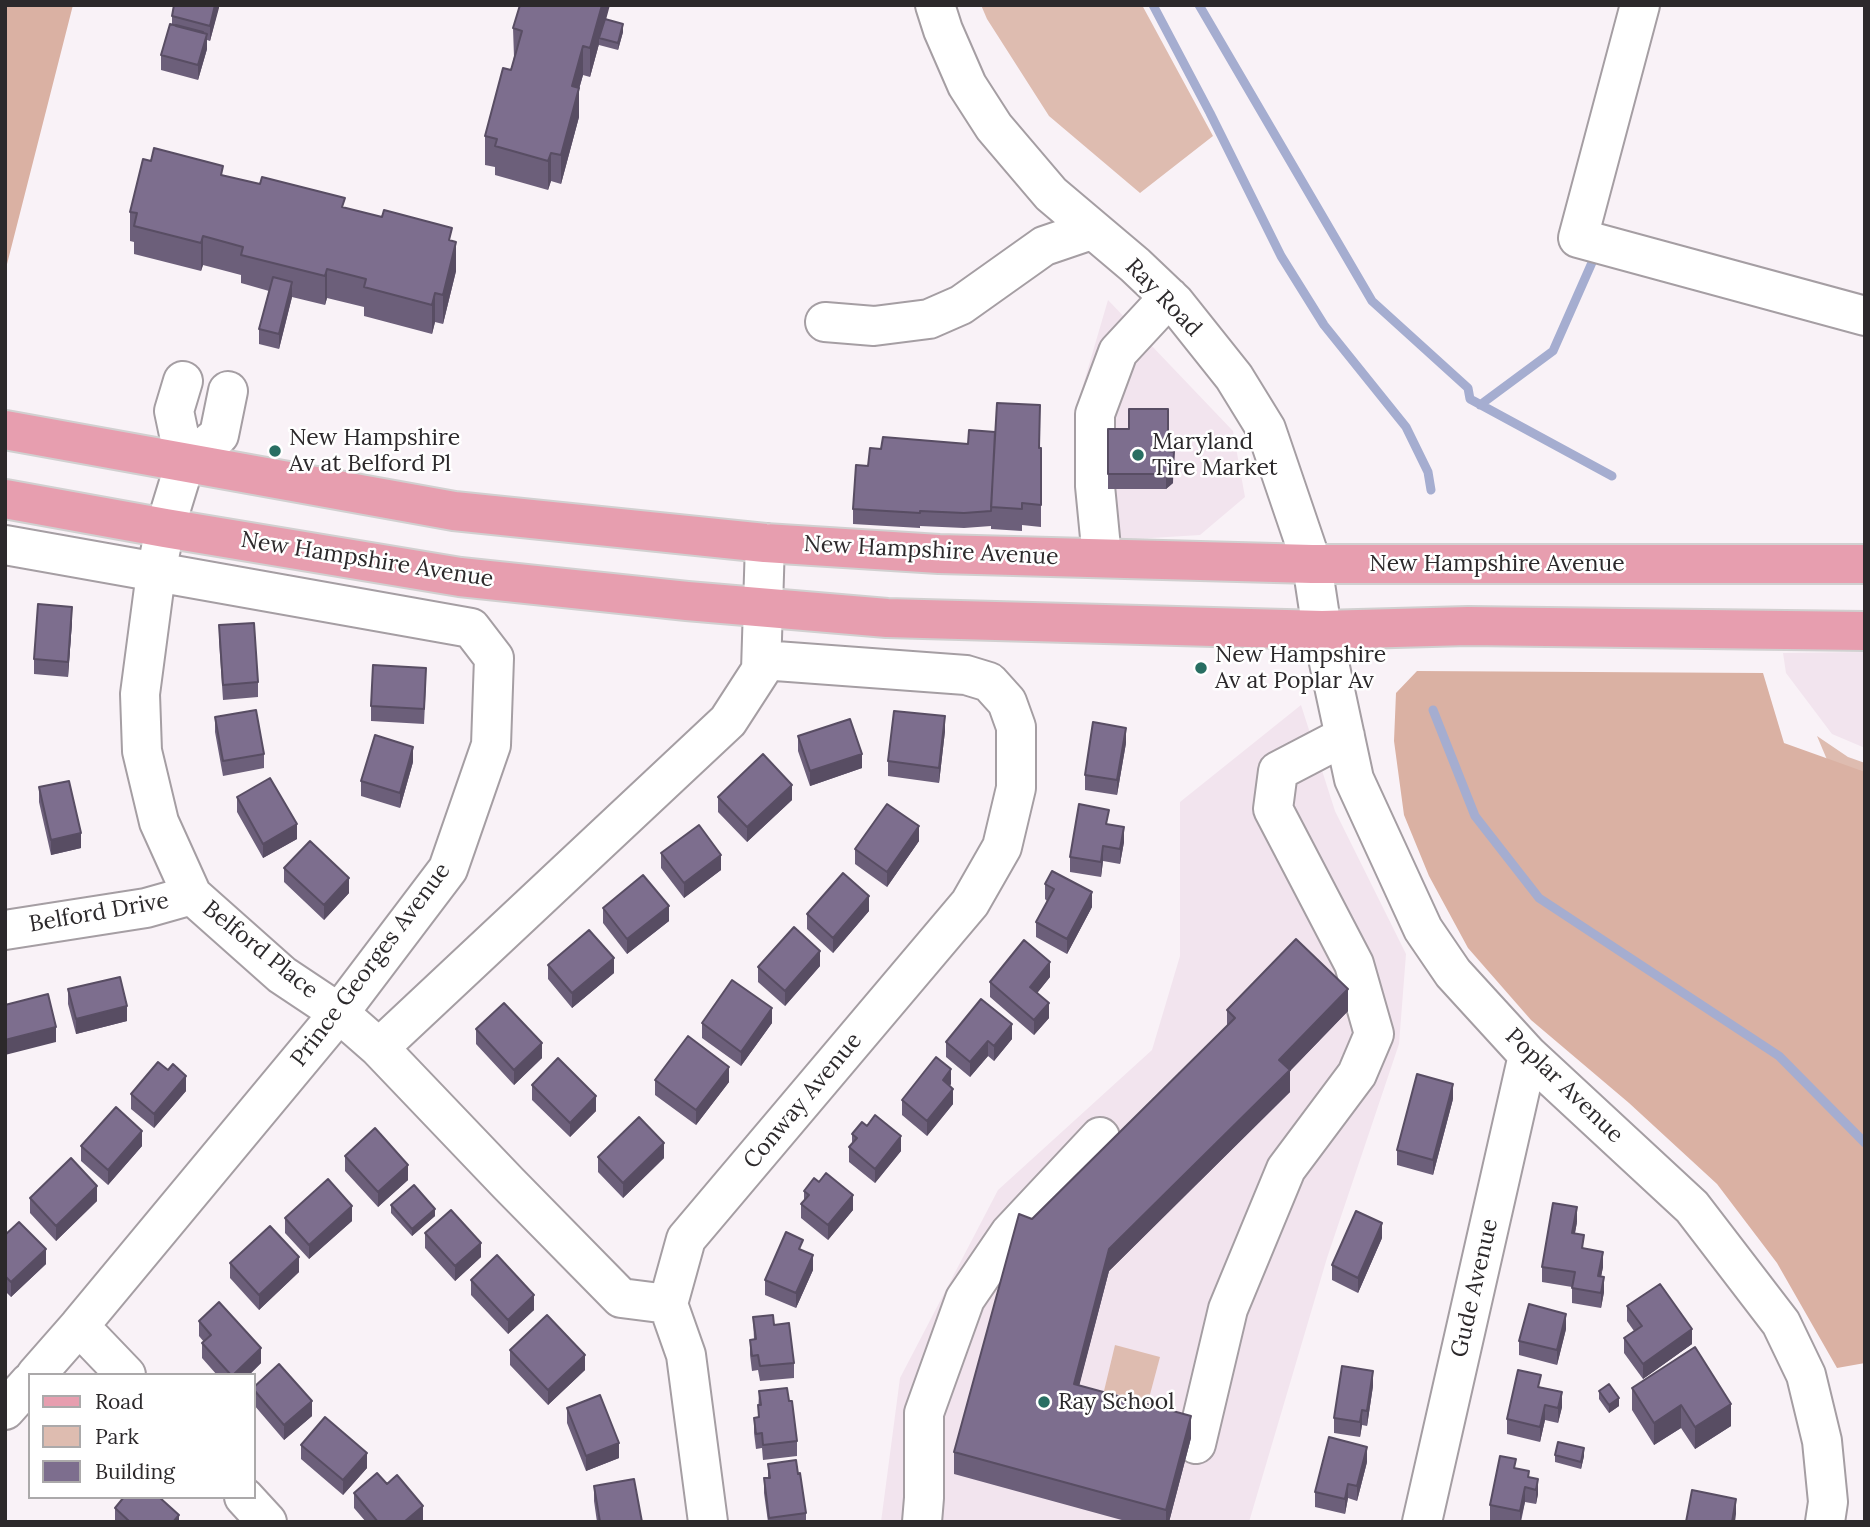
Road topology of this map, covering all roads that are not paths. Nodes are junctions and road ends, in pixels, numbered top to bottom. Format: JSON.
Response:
{"nodes":[{"id":1,"x":935,"y":5,"type":"edge"},
{"id":2,"x":1640,"y":5,"type":"edge"},
{"id":3,"x":1091,"y":230,"type":"junction"},
{"id":4,"x":1169,"y":298,"type":"junction"},
{"id":5,"x":1865,"y":316,"type":"edge"},
{"id":6,"x":825,"y":323,"type":"dead end"},
{"id":7,"x":183,"y":381,"type":"dead end"},
{"id":8,"x":228,"y":391,"type":"dead end"},
{"id":9,"x":5,"y":430,"type":"edge"},
{"id":10,"x":185,"y":463,"type":"junction"},
{"id":11,"x":5,"y":499,"type":"edge"},
{"id":12,"x":165,"y":528,"type":"junction"},
{"id":13,"x":765,"y":543,"type":"junction"},
{"id":14,"x":5,"y":545,"type":"edge"},
{"id":15,"x":1102,"y":558,"type":"junction"},
{"id":16,"x":1312,"y":564,"type":"junction"},
{"id":17,"x":1865,"y":564,"type":"edge"},
{"id":18,"x":156,"y":573,"type":"junction"},
{"id":19,"x":762,"y":607,"type":"junction"},
{"id":20,"x":1322,"y":630,"type":"junction"},
{"id":21,"x":1865,"y":631,"type":"edge"},
{"id":22,"x":762,"y":660,"type":"junction"},
{"id":23,"x":1345,"y":736,"type":"junction"},
{"id":24,"x":192,"y":895,"type":"junction"},
{"id":25,"x":5,"y":930,"type":"edge"},
{"id":26,"x":339,"y":1013,"type":"junction"},
{"id":27,"x":379,"y":1048,"type":"junction"},
{"id":28,"x":1528,"y":1055,"type":"junction"},
{"id":29,"x":1100,"y":1137,"type":"dead end"},
{"id":30,"x":668,"y":1304,"type":"junction"},
{"id":31,"x":79,"y":1326,"type":"junction"},
{"id":32,"x":38,"y":1373,"type":"edge"},
{"id":33,"x":124,"y":1373,"type":"edge"},
{"id":34,"x":28,"y":1384,"type":"edge"},
{"id":35,"x":5,"y":1410,"type":"edge"},
{"id":36,"x":1196,"y":1444,"type":"dead end"},
{"id":37,"x":246,"y":1499,"type":"edge"},
{"id":38,"x":267,"y":1522,"type":"edge"},
{"id":39,"x":708,"y":1522,"type":"edge"},
{"id":40,"x":922,"y":1522,"type":"edge"},
{"id":41,"x":1422,"y":1522,"type":"edge"},
{"id":42,"x":1825,"y":1522,"type":"edge"}],
"edges":[{"from":1,"to":3,"type":"street","name":"Ray Road"},
{"from":2,"to":5,"type":"street"},
{"from":3,"to":4,"type":"street","name":"Ray Road"},
{"from":3,"to":6,"type":"street"},
{"from":4,"to":15,"type":"street"},
{"from":4,"to":16,"type":"street","name":"Ray Road"},
{"from":7,"to":10,"type":"street"},
{"from":8,"to":10,"type":"street"},
{"from":9,"to":10,"type":"main road","name":"New Hampshire Avenue"},
{"from":10,"to":12,"type":"street","name":"Belford Place"},
{"from":10,"to":13,"type":"main road","name":"New Hampshire Avenue"},
{"from":11,"to":12,"type":"main road","name":"New Hampshire Avenue"},
{"from":12,"to":18,"type":"street","name":"Belford Place"},
{"from":12,"to":19,"type":"main road","name":"New Hampshire Avenue"},
{"from":13,"to":15,"type":"main road","name":"New Hampshire Avenue"},
{"from":13,"to":19,"type":"street"},
{"from":14,"to":18,"type":"street"},
{"from":15,"to":16,"type":"main road","name":"New Hampshire Avenue"},
{"from":16,"to":17,"type":"main road","name":"New Hampshire Avenue"},
{"from":16,"to":20,"type":"street","name":"Ray Road"},
{"from":18,"to":24,"type":"street","name":"Belford Place"},
{"from":18,"to":26,"type":"street","name":"Prince Georges Avenue"},
{"from":19,"to":20,"type":"main road","name":"New Hampshire Avenue"},
{"from":19,"to":22,"type":"street"},
{"from":20,"to":21,"type":"main road","name":"New Hampshire Avenue"},
{"from":20,"to":23,"type":"street","name":"Poplar Avenue"},
{"from":22,"to":27,"type":"street"},
{"from":22,"to":30,"type":"street","name":"Conway Avenue"},
{"from":23,"to":28,"type":"street","name":"Poplar Avenue"},
{"from":23,"to":36,"type":"street"},
{"from":24,"to":25,"type":"street","name":"Belford Drive"},
{"from":24,"to":26,"type":"street","name":"Belford Place"},
{"from":26,"to":27,"type":"street","name":"Belford Place"},
{"from":26,"to":31,"type":"street","name":"Prince Georges Avenue"},
{"from":27,"to":30,"type":"street","name":"Belford Place"},
{"from":28,"to":41,"type":"street","name":"Gude Avenue"},
{"from":28,"to":42,"type":"street","name":"Poplar Avenue"},
{"from":29,"to":40,"type":"street"},
{"from":30,"to":39,"type":"street"},
{"from":31,"to":32,"type":"street","name":"Prince Georges Avenue"},
{"from":31,"to":33,"type":"street"},
{"from":34,"to":35,"type":"street"},
{"from":37,"to":38,"type":"street"}]}
